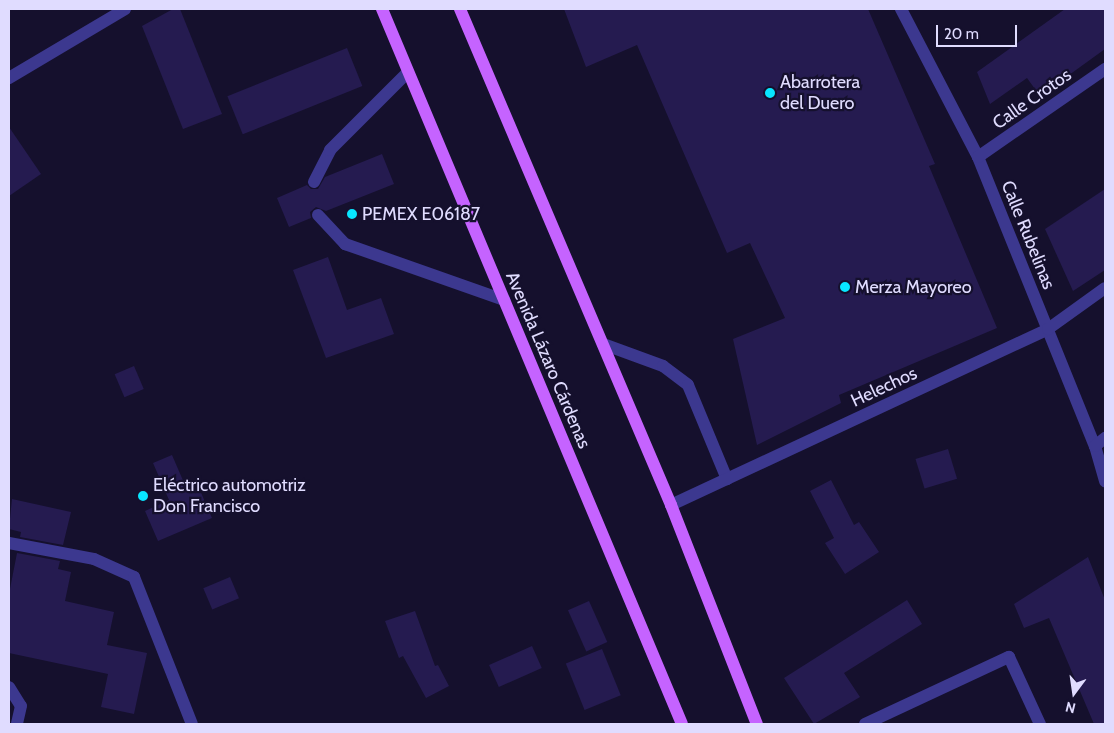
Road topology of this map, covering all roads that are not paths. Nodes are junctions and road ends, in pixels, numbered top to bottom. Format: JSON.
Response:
{"nodes":[{"id":1,"x":125,"y":9,"type":"edge"},
{"id":2,"x":382,"y":9,"type":"edge"},
{"id":3,"x":460,"y":9,"type":"edge"},
{"id":4,"x":901,"y":9,"type":"edge"},
{"id":5,"x":1105,"y":69,"type":"edge"},
{"id":6,"x":408,"y":72,"type":"junction"},
{"id":7,"x":9,"y":78,"type":"edge"},
{"id":8,"x":978,"y":157,"type":"junction"},
{"id":9,"x":314,"y":182,"type":"dead end"},
{"id":10,"x":318,"y":215,"type":"dead end"},
{"id":11,"x":1105,"y":288,"type":"edge"},
{"id":12,"x":504,"y":300,"type":"junction"},
{"id":13,"x":1048,"y":330,"type":"junction"},
{"id":14,"x":603,"y":344,"type":"junction"},
{"id":15,"x":1100,"y":442,"type":"edge"},
{"id":16,"x":727,"y":479,"type":"junction"},
{"id":17,"x":1105,"y":482,"type":"edge"},
{"id":18,"x":671,"y":506,"type":"junction"},
{"id":19,"x":9,"y":543,"type":"edge"},
{"id":20,"x":9,"y":687,"type":"edge"},
{"id":21,"x":883,"y":720,"type":"edge"},
{"id":22,"x":17,"y":724,"type":"edge"},
{"id":23,"x":192,"y":724,"type":"edge"},
{"id":24,"x":682,"y":724,"type":"edge"},
{"id":25,"x":757,"y":724,"type":"edge"},
{"id":26,"x":865,"y":724,"type":"edge"},
{"id":27,"x":1040,"y":724,"type":"edge"}],
"edges":[{"from":1,"to":7,"type":"street"},
{"from":2,"to":6,"type":"main road","name":"Avenida Lázaro Cárdenas"},
{"from":3,"to":14,"type":"main road"},
{"from":4,"to":8,"type":"street","name":"Calle Rubelinas"},
{"from":5,"to":8,"type":"street","name":"Calle Crotos"},
{"from":6,"to":9,"type":"street"},
{"from":6,"to":12,"type":"main road","name":"Avenida Lázaro Cárdenas"},
{"from":8,"to":13,"type":"street","name":"Calle Rubelinas"},
{"from":10,"to":12,"type":"street"},
{"from":11,"to":13,"type":"street","name":"Helechos"},
{"from":12,"to":24,"type":"main road","name":"Avenida Lázaro Cárdenas"},
{"from":13,"to":15,"type":"street","name":"Calle Rubelinas"},
{"from":13,"to":16,"type":"street","name":"Helechos"},
{"from":14,"to":16,"type":"street"},
{"from":14,"to":18,"type":"main road"},
{"from":15,"to":17,"type":"street","name":"Calle Rubelinas"},
{"from":16,"to":18,"type":"street","name":"Helechos"},
{"from":18,"to":25,"type":"main road"},
{"from":19,"to":23,"type":"street"},
{"from":20,"to":22,"type":"street"},
{"from":21,"to":26,"type":"street"},
{"from":21,"to":27,"type":"street"}]}
